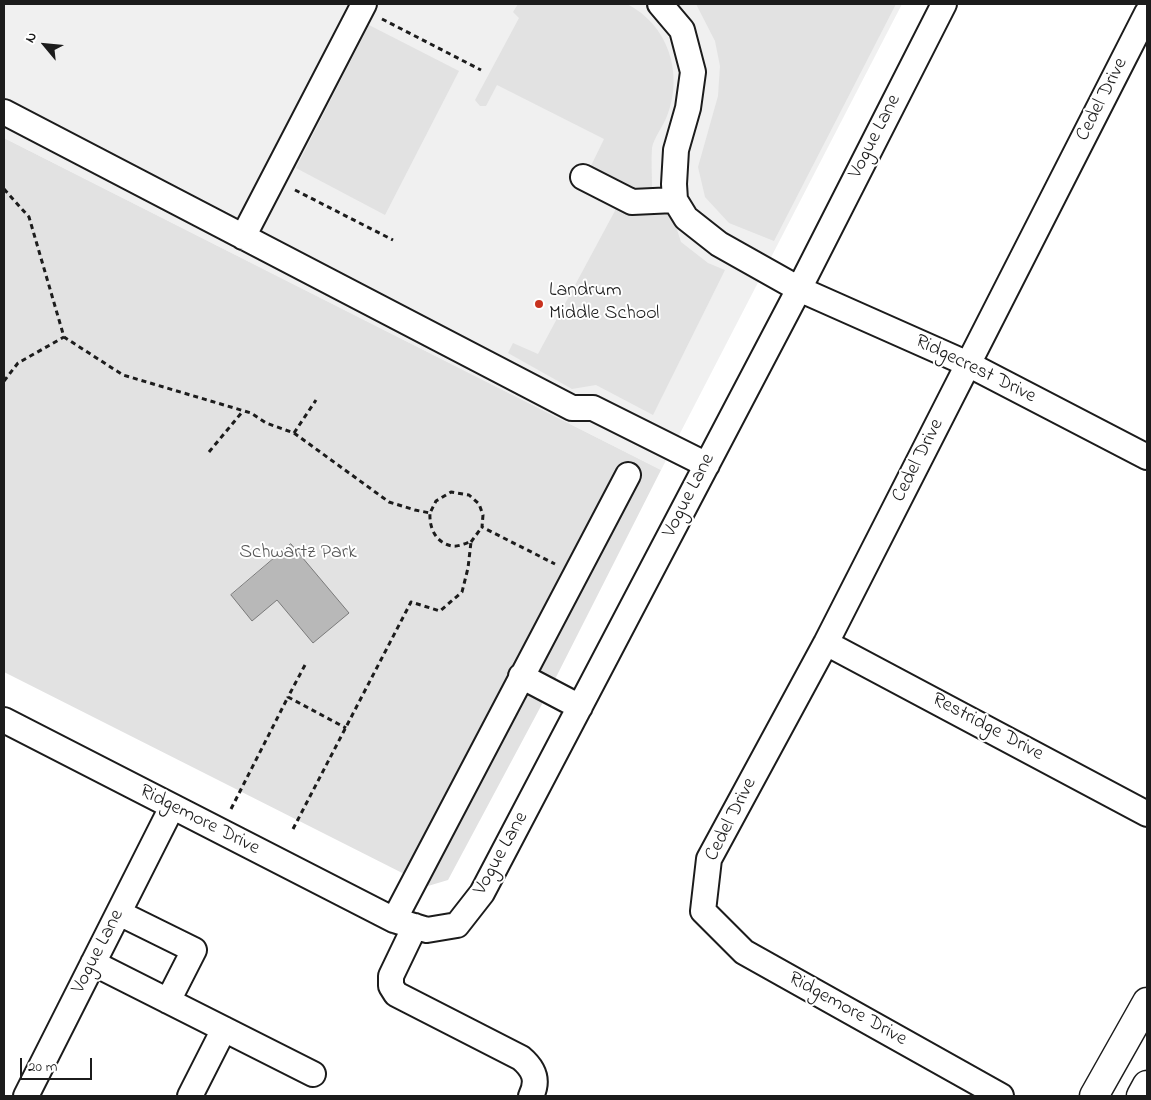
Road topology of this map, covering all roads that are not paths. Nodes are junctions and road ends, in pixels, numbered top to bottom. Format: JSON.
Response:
{"nodes":[{"id":1,"x":660,"y":4,"type":"edge"},
{"id":2,"x":944,"y":4,"type":"edge"},
{"id":3,"x":363,"y":6,"type":"edge"},
{"id":4,"x":1147,"y":13,"type":"edge"},
{"id":5,"x":4,"y":112,"type":"edge"},
{"id":6,"x":583,"y":177,"type":"dead end"},
{"id":7,"x":675,"y":200,"type":"junction"},
{"id":8,"x":243,"y":237,"type":"junction"},
{"id":9,"x":799,"y":289,"type":"junction"},
{"id":10,"x":968,"y":364,"type":"junction"},
{"id":11,"x":1147,"y":457,"type":"edge"},
{"id":12,"x":707,"y":465,"type":"junction"},
{"id":13,"x":628,"y":475,"type":"dead end"},
{"id":14,"x":826,"y":643,"type":"junction"},
{"id":15,"x":521,"y":676,"type":"junction"},
{"id":16,"x":580,"y":706,"type":"junction"},
{"id":17,"x":4,"y":720,"type":"edge"},
{"id":18,"x":172,"y":807,"type":"junction"},
{"id":19,"x":1147,"y":814,"type":"edge"},
{"id":20,"x":703,"y":911,"type":"joint"},
{"id":21,"x":119,"y":913,"type":"junction"},
{"id":22,"x":404,"y":923,"type":"junction"},
{"id":23,"x":93,"y":963,"type":"junction"},
{"id":24,"x":168,"y":1001,"type":"junction"},
{"id":25,"x":1147,"y":1002,"type":"edge"},
{"id":26,"x":224,"y":1029,"type":"junction"},
{"id":27,"x":313,"y":1074,"type":"dead end"},
{"id":28,"x":1147,"y":1085,"type":"edge"},
{"id":29,"x":26,"y":1096,"type":"edge"},
{"id":30,"x":190,"y":1096,"type":"edge"},
{"id":31,"x":531,"y":1096,"type":"edge"},
{"id":32,"x":1000,"y":1096,"type":"edge"},
{"id":33,"x":1094,"y":1096,"type":"edge"},
{"id":34,"x":1141,"y":1096,"type":"edge"}],
"edges":[{"from":1,"to":7,"type":"street"},
{"from":2,"to":9,"type":"street","name":"Vogue Lane"},
{"from":3,"to":8,"type":"street"},
{"from":4,"to":10,"type":"street","name":"Cedel Drive"},
{"from":5,"to":8,"type":"street"},
{"from":6,"to":7,"type":"street"},
{"from":7,"to":9,"type":"street","name":"Ridgecrest Drive"},
{"from":8,"to":12,"type":"street"},
{"from":9,"to":10,"type":"street","name":"Ridgecrest Drive"},
{"from":9,"to":12,"type":"street","name":"Vogue Lane"},
{"from":10,"to":11,"type":"street","name":"Ridgecrest Drive"},
{"from":10,"to":14,"type":"street","name":"Cedel Drive"},
{"from":12,"to":16,"type":"street","name":"Vogue Lane"},
{"from":13,"to":15,"type":"street"},
{"from":14,"to":19,"type":"street","name":"Restridge Drive"},
{"from":14,"to":20,"type":"street","name":"Cedel Drive"},
{"from":15,"to":16,"type":"street"},
{"from":15,"to":22,"type":"street"},
{"from":16,"to":22,"type":"street","name":"Vogue Lane"},
{"from":17,"to":18,"type":"street","name":"Ridgemore Drive"},
{"from":18,"to":21,"type":"street","name":"Vogue Lane"},
{"from":18,"to":22,"type":"street","name":"Ridgemore Drive"},
{"from":20,"to":32,"type":"street","name":"Ridgemore Drive"},
{"from":21,"to":23,"type":"street","name":"Vogue Lane"},
{"from":21,"to":24,"type":"street"},
{"from":22,"to":31,"type":"street"},
{"from":23,"to":24,"type":"street"},
{"from":23,"to":29,"type":"street","name":"Vogue Lane"},
{"from":24,"to":26,"type":"street"},
{"from":25,"to":33,"type":"main road"},
{"from":26,"to":27,"type":"street"},
{"from":26,"to":30,"type":"street"},
{"from":28,"to":34,"type":"main road"}]}
